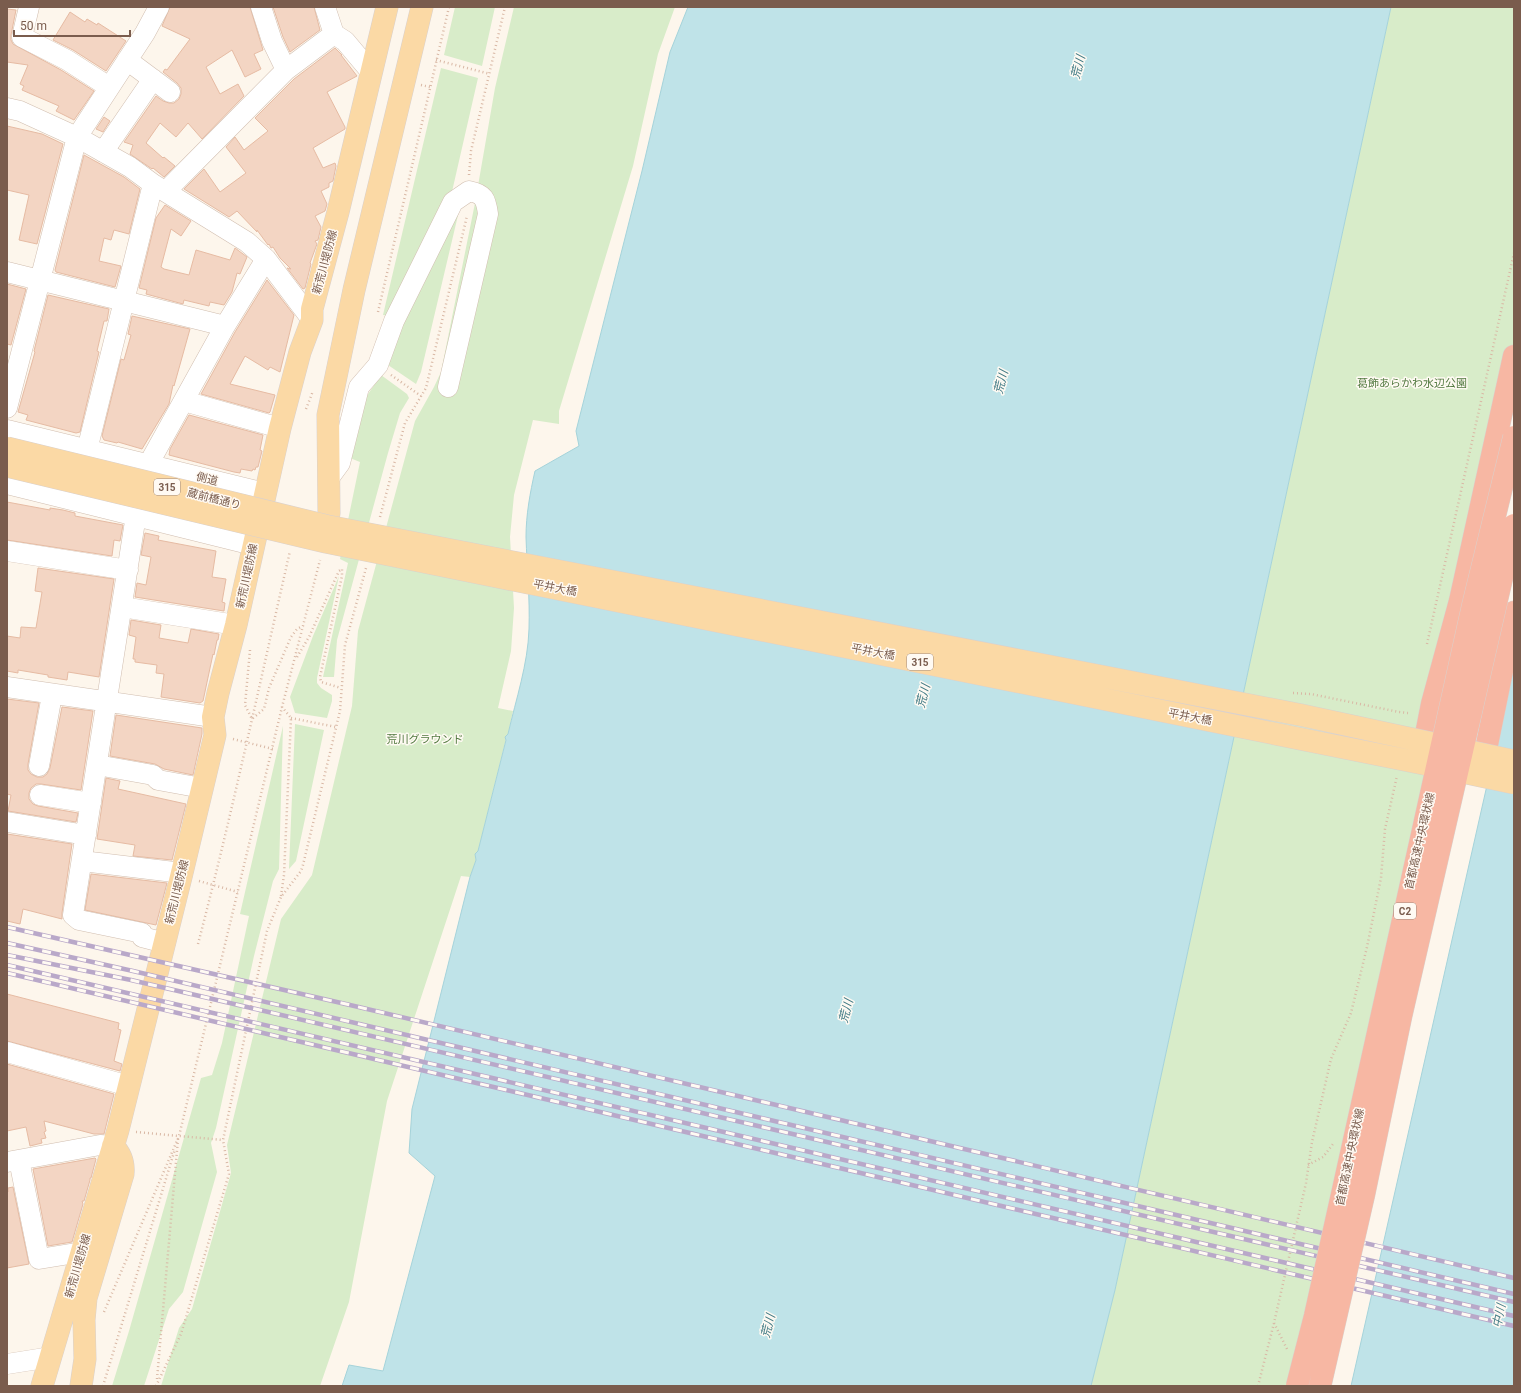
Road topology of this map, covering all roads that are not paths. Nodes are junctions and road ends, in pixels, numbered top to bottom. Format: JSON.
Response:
{"nodes":[{"id":1,"x":29,"y":7,"type":"edge"},
{"id":2,"x":158,"y":7,"type":"edge"},
{"id":3,"x":261,"y":7,"type":"edge"},
{"id":4,"x":325,"y":7,"type":"edge"},
{"id":5,"x":387,"y":7,"type":"edge"},
{"id":6,"x":422,"y":7,"type":"edge"},
{"id":7,"x":334,"y":34,"type":"junction"},
{"id":8,"x":128,"y":60,"type":"junction"},
{"id":9,"x":286,"y":70,"type":"junction"},
{"id":10,"x":371,"y":72,"type":"junction"},
{"id":11,"x":153,"y":79,"type":"junction"},
{"id":12,"x":109,"y":87,"type":"junction"},
{"id":13,"x":170,"y":92,"type":"dead end"},
{"id":14,"x":7,"y":108,"type":"edge"},
{"id":15,"x":76,"y":137,"type":"junction"},
{"id":16,"x":102,"y":152,"type":"junction"},
{"id":17,"x":160,"y":188,"type":"junction"},
{"id":18,"x":266,"y":260,"type":"junction"},
{"id":19,"x":7,"y":272,"type":"edge"},
{"id":20,"x":39,"y":280,"type":"junction"},
{"id":21,"x":124,"y":300,"type":"junction"},
{"id":22,"x":312,"y":320,"type":"junction"},
{"id":23,"x":225,"y":326,"type":"junction"},
{"id":24,"x":1514,"y":356,"type":"edge"},
{"id":25,"x":448,"y":386,"type":"dead end"},
{"id":26,"x":184,"y":401,"type":"junction"},
{"id":27,"x":7,"y":408,"type":"edge"},
{"id":28,"x":280,"y":428,"type":"junction"},
{"id":29,"x":7,"y":430,"type":"edge"},
{"id":30,"x":1514,"y":437,"type":"edge"},
{"id":31,"x":7,"y":448,"type":"edge"},
{"id":32,"x":87,"y":450,"type":"junction"},
{"id":33,"x":148,"y":465,"type":"junction"},
{"id":34,"x":7,"y":466,"type":"edge"},
{"id":35,"x":329,"y":478,"type":"junction"},
{"id":36,"x":7,"y":484,"type":"edge"},
{"id":37,"x":265,"y":493,"type":"junction"},
{"id":38,"x":136,"y":516,"type":"junction"},
{"id":39,"x":1514,"y":525,"type":"edge"},
{"id":40,"x":326,"y":534,"type":"junction"},
{"id":41,"x":254,"y":545,"type":"junction"},
{"id":42,"x":7,"y":551,"type":"edge"},
{"id":43,"x":128,"y":570,"type":"junction"},
{"id":44,"x":122,"y":607,"type":"junction"},
{"id":45,"x":1514,"y":612,"type":"edge"},
{"id":46,"x":236,"y":625,"type":"junction"},
{"id":47,"x":7,"y":687,"type":"edge"},
{"id":48,"x":52,"y":695,"type":"junction"},
{"id":49,"x":107,"y":702,"type":"junction"},
{"id":50,"x":213,"y":717,"type":"junction"},
{"id":51,"x":1425,"y":740,"type":"junction"},
{"id":52,"x":1485,"y":754,"type":"junction"},
{"id":53,"x":1514,"y":760,"type":"edge"},
{"id":54,"x":1420,"y":763,"type":"junction"},
{"id":55,"x":97,"y":765,"type":"junction"},
{"id":56,"x":39,"y":766,"type":"dead end"},
{"id":57,"x":1480,"y":776,"type":"junction"},
{"id":58,"x":1514,"y":783,"type":"edge"},
{"id":59,"x":202,"y":788,"type":"junction"},
{"id":60,"x":40,"y":795,"type":"dead end"},
{"id":61,"x":91,"y":803,"type":"junction"},
{"id":62,"x":7,"y":822,"type":"edge"},
{"id":63,"x":86,"y":835,"type":"junction"},
{"id":64,"x":82,"y":861,"type":"junction"},
{"id":65,"x":181,"y":877,"type":"junction"},
{"id":66,"x":165,"y":943,"type":"junction"},
{"id":67,"x":7,"y":1052,"type":"edge"},
{"id":68,"x":129,"y":1086,"type":"junction"},
{"id":69,"x":115,"y":1138,"type":"junction"},
{"id":70,"x":13,"y":1161,"type":"edge"},
{"id":71,"x":82,"y":1252,"type":"junction"},
{"id":72,"x":51,"y":1357,"type":"junction"},
{"id":73,"x":7,"y":1364,"type":"edge"},
{"id":74,"x":42,"y":1386,"type":"edge"},
{"id":75,"x":81,"y":1386,"type":"edge"},
{"id":76,"x":1298,"y":1386,"type":"edge"},
{"id":77,"x":1320,"y":1386,"type":"edge"}],
"edges":[{"from":1,"to":12,"type":"street"},
{"from":2,"to":8,"type":"street"},
{"from":3,"to":9,"type":"street"},
{"from":4,"to":7,"type":"street"},
{"from":5,"to":10,"type":"main road","name":"新荒川堤防線"},
{"from":6,"to":35,"type":"main road"},
{"from":7,"to":9,"type":"street"},
{"from":7,"to":10,"type":"street"},
{"from":8,"to":11,"type":"street"},
{"from":8,"to":12,"type":"street"},
{"from":9,"to":17,"type":"street"},
{"from":10,"to":22,"type":"main road","name":"新荒川堤防線"},
{"from":11,"to":13,"type":"street"},
{"from":11,"to":16,"type":"street"},
{"from":12,"to":15,"type":"street"},
{"from":14,"to":15,"type":"street"},
{"from":15,"to":16,"type":"street"},
{"from":15,"to":20,"type":"street"},
{"from":16,"to":17,"type":"street"},
{"from":17,"to":18,"type":"street"},
{"from":17,"to":21,"type":"street"},
{"from":18,"to":22,"type":"street"},
{"from":18,"to":23,"type":"street"},
{"from":19,"to":20,"type":"street"},
{"from":20,"to":21,"type":"street"},
{"from":20,"to":27,"type":"street"},
{"from":21,"to":23,"type":"street"},
{"from":21,"to":32,"type":"street"},
{"from":22,"to":28,"type":"main road","name":"新荒川堤防線"},
{"from":23,"to":26,"type":"street"},
{"from":24,"to":51,"type":"highway"},
{"from":25,"to":35,"type":"street"},
{"from":26,"to":28,"type":"street"},
{"from":26,"to":33,"type":"street"},
{"from":28,"to":37,"type":"main road","name":"新荒川堤防線"},
{"from":29,"to":32,"type":"street","name":"側道"},
{"from":30,"to":76,"type":"highway","name":"首都高速中央環状線","number":"C2","bridge":true},
{"from":31,"to":40,"type":"main road","name":"蔵前橋通り","number":"315","bridge":true},
{"from":32,"to":33,"type":"street","name":"側道"},
{"from":33,"to":37,"type":"street","name":"側道"},
{"from":33,"to":38,"type":"street"},
{"from":34,"to":40,"type":"main road","name":"蔵前橋通り","number":"315","bridge":true},
{"from":35,"to":40,"type":"main road"},
{"from":36,"to":38,"type":"street"},
{"from":37,"to":41,"type":"main road","name":"新荒川堤防線"},
{"from":38,"to":41,"type":"street"},
{"from":38,"to":43,"type":"street"},
{"from":39,"to":77,"type":"highway","name":"首都高速中央環状線","number":"C2","bridge":true},
{"from":40,"to":51,"type":"main road","name":"平井大橋","number":"315","bridge":true},
{"from":40,"to":54,"type":"main road","name":"平井大橋","number":"315","bridge":true},
{"from":41,"to":46,"type":"main road","name":"新荒川堤防線"},
{"from":42,"to":43,"type":"street"},
{"from":43,"to":44,"type":"street"},
{"from":44,"to":46,"type":"street"},
{"from":44,"to":49,"type":"street"},
{"from":45,"to":52,"type":"highway"},
{"from":46,"to":50,"type":"main road","name":"新荒川堤防線"},
{"from":47,"to":48,"type":"street"},
{"from":48,"to":49,"type":"street"},
{"from":48,"to":56,"type":"street"},
{"from":49,"to":50,"type":"street"},
{"from":49,"to":55,"type":"street"},
{"from":50,"to":59,"type":"main road","name":"新荒川堤防線"},
{"from":51,"to":52,"type":"main road","name":"平井大橋","number":"315","bridge":true},
{"from":51,"to":54,"type":"highway"},
{"from":52,"to":53,"type":"main road","name":"平井大橋","number":"315","bridge":true},
{"from":52,"to":57,"type":"highway"},
{"from":54,"to":57,"type":"main road","name":"平井大橋","number":"315","bridge":true},
{"from":55,"to":59,"type":"street"},
{"from":55,"to":61,"type":"street"},
{"from":57,"to":58,"type":"main road","name":"平井大橋","number":"315","bridge":true},
{"from":59,"to":65,"type":"main road","name":"新荒川堤防線"},
{"from":60,"to":61,"type":"street"},
{"from":61,"to":63,"type":"street"},
{"from":62,"to":63,"type":"street"},
{"from":63,"to":64,"type":"street"},
{"from":64,"to":65,"type":"street"},
{"from":64,"to":66,"type":"street"},
{"from":65,"to":66,"type":"main road","name":"新荒川堤防線"},
{"from":66,"to":68,"type":"main road","name":"新荒川堤防線"},
{"from":67,"to":68,"type":"street"},
{"from":68,"to":69,"type":"main road","name":"新荒川堤防線"},
{"from":69,"to":70,"type":"street"},
{"from":69,"to":71,"type":"main road","name":"新荒川堤防線"},
{"from":69,"to":75,"type":"main road","name":"新荒川堤防線"},
{"from":70,"to":71,"type":"street"},
{"from":71,"to":72,"type":"main road","name":"新荒川堤防線"},
{"from":72,"to":73,"type":"street"},
{"from":72,"to":74,"type":"main road","name":"新荒川堤防線"}]}
